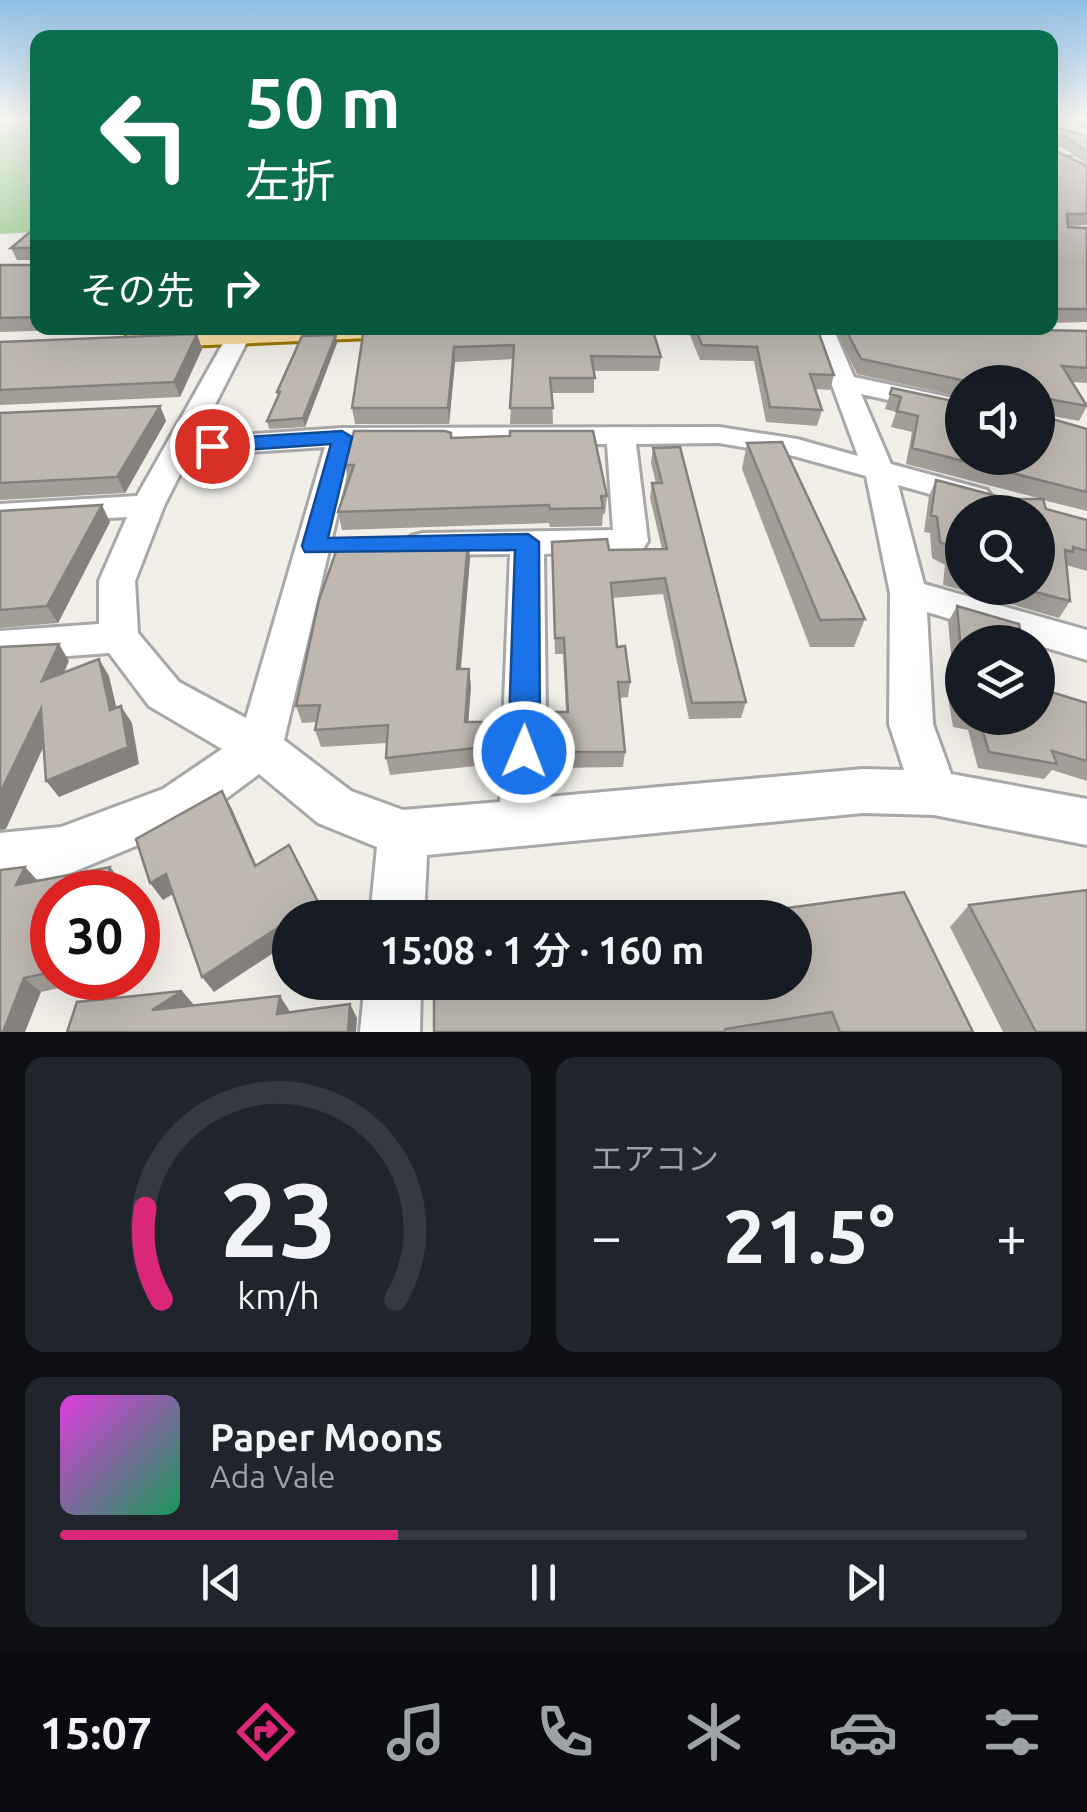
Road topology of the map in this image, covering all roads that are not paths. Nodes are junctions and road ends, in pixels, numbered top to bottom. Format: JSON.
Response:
{"nodes":[{"id":1,"x":159,"y":335,"type":"edge"},
{"id":2,"x":217,"y":335,"type":"edge"},
{"id":3,"x":258,"y":335,"type":"edge"},
{"id":4,"x":825,"y":335,"type":"edge"},
{"id":5,"x":238,"y":336,"type":"junction"},
{"id":6,"x":116,"y":340,"type":"edge"},
{"id":7,"x":847,"y":383,"type":"junction"},
{"id":8,"x":945,"y":404,"type":"edge"},
{"id":9,"x":200,"y":408,"type":"junction"},
{"id":10,"x":160,"y":410,"type":"edge"},
{"id":11,"x":342,"y":437,"type":"junction"},
{"id":12,"x":621,"y":438,"type":"junction"},
{"id":13,"x":178,"y":448,"type":"junction"},
{"id":14,"x":880,"y":473,"type":"junction"},
{"id":15,"x":968,"y":495,"type":"edge"},
{"id":16,"x":148,"y":506,"type":"junction"},
{"id":17,"x":0,"y":514,"type":"edge"},
{"id":18,"x":528,"y":542,"type":"junction"},
{"id":19,"x":392,"y":545,"type":"edge"},
{"id":20,"x":314,"y":546,"type":"junction"},
{"id":21,"x":352,"y":546,"type":"edge"},
{"id":22,"x":908,"y":593,"type":"junction"},
{"id":23,"x":118,"y":637,"type":"junction"},
{"id":24,"x":1087,"y":645,"type":"edge"},
{"id":25,"x":0,"y":646,"type":"edge"},
{"id":26,"x":260,"y":748,"type":"junction"},
{"id":27,"x":934,"y":793,"type":"junction"},
{"id":28,"x":523,"y":822,"type":"junction"},
{"id":29,"x":1087,"y":822,"type":"edge"},
{"id":30,"x":403,"y":834,"type":"junction"},
{"id":31,"x":0,"y":858,"type":"edge"},
{"id":32,"x":398,"y":900,"type":"edge"},
{"id":33,"x":392,"y":1000,"type":"edge"},
{"id":34,"x":390,"y":1032,"type":"edge"}],
"edges":[{"from":1,"to":6,"type":"main road"},
{"from":2,"to":5,"type":"main road"},
{"from":3,"to":5,"type":"main road"},
{"from":4,"to":7,"type":"street"},
{"from":5,"to":9,"type":"street"},
{"from":7,"to":8,"type":"street"},
{"from":7,"to":14,"type":"street"},
{"from":9,"to":10,"type":"street"},
{"from":9,"to":13,"type":"street"},
{"from":11,"to":12,"type":"street"},
{"from":11,"to":13,"type":"street"},
{"from":11,"to":20,"type":"street"},
{"from":12,"to":14,"type":"street"},
{"from":12,"to":18,"type":"street"},
{"from":13,"to":16,"type":"street"},
{"from":14,"to":15,"type":"street"},
{"from":14,"to":22,"type":"street"},
{"from":16,"to":17,"type":"street"},
{"from":16,"to":23,"type":"street"},
{"from":18,"to":19,"type":"street"},
{"from":18,"to":28,"type":"street"},
{"from":20,"to":21,"type":"street"},
{"from":20,"to":26,"type":"street"},
{"from":22,"to":24,"type":"street"},
{"from":22,"to":27,"type":"street"},
{"from":23,"to":25,"type":"street"},
{"from":23,"to":26,"type":"street"},
{"from":26,"to":30,"type":"street"},
{"from":26,"to":31,"type":"street"},
{"from":27,"to":28,"type":"street"},
{"from":27,"to":29,"type":"street"},
{"from":28,"to":30,"type":"street"},
{"from":30,"to":32,"type":"street"},
{"from":33,"to":34,"type":"street"}]}
